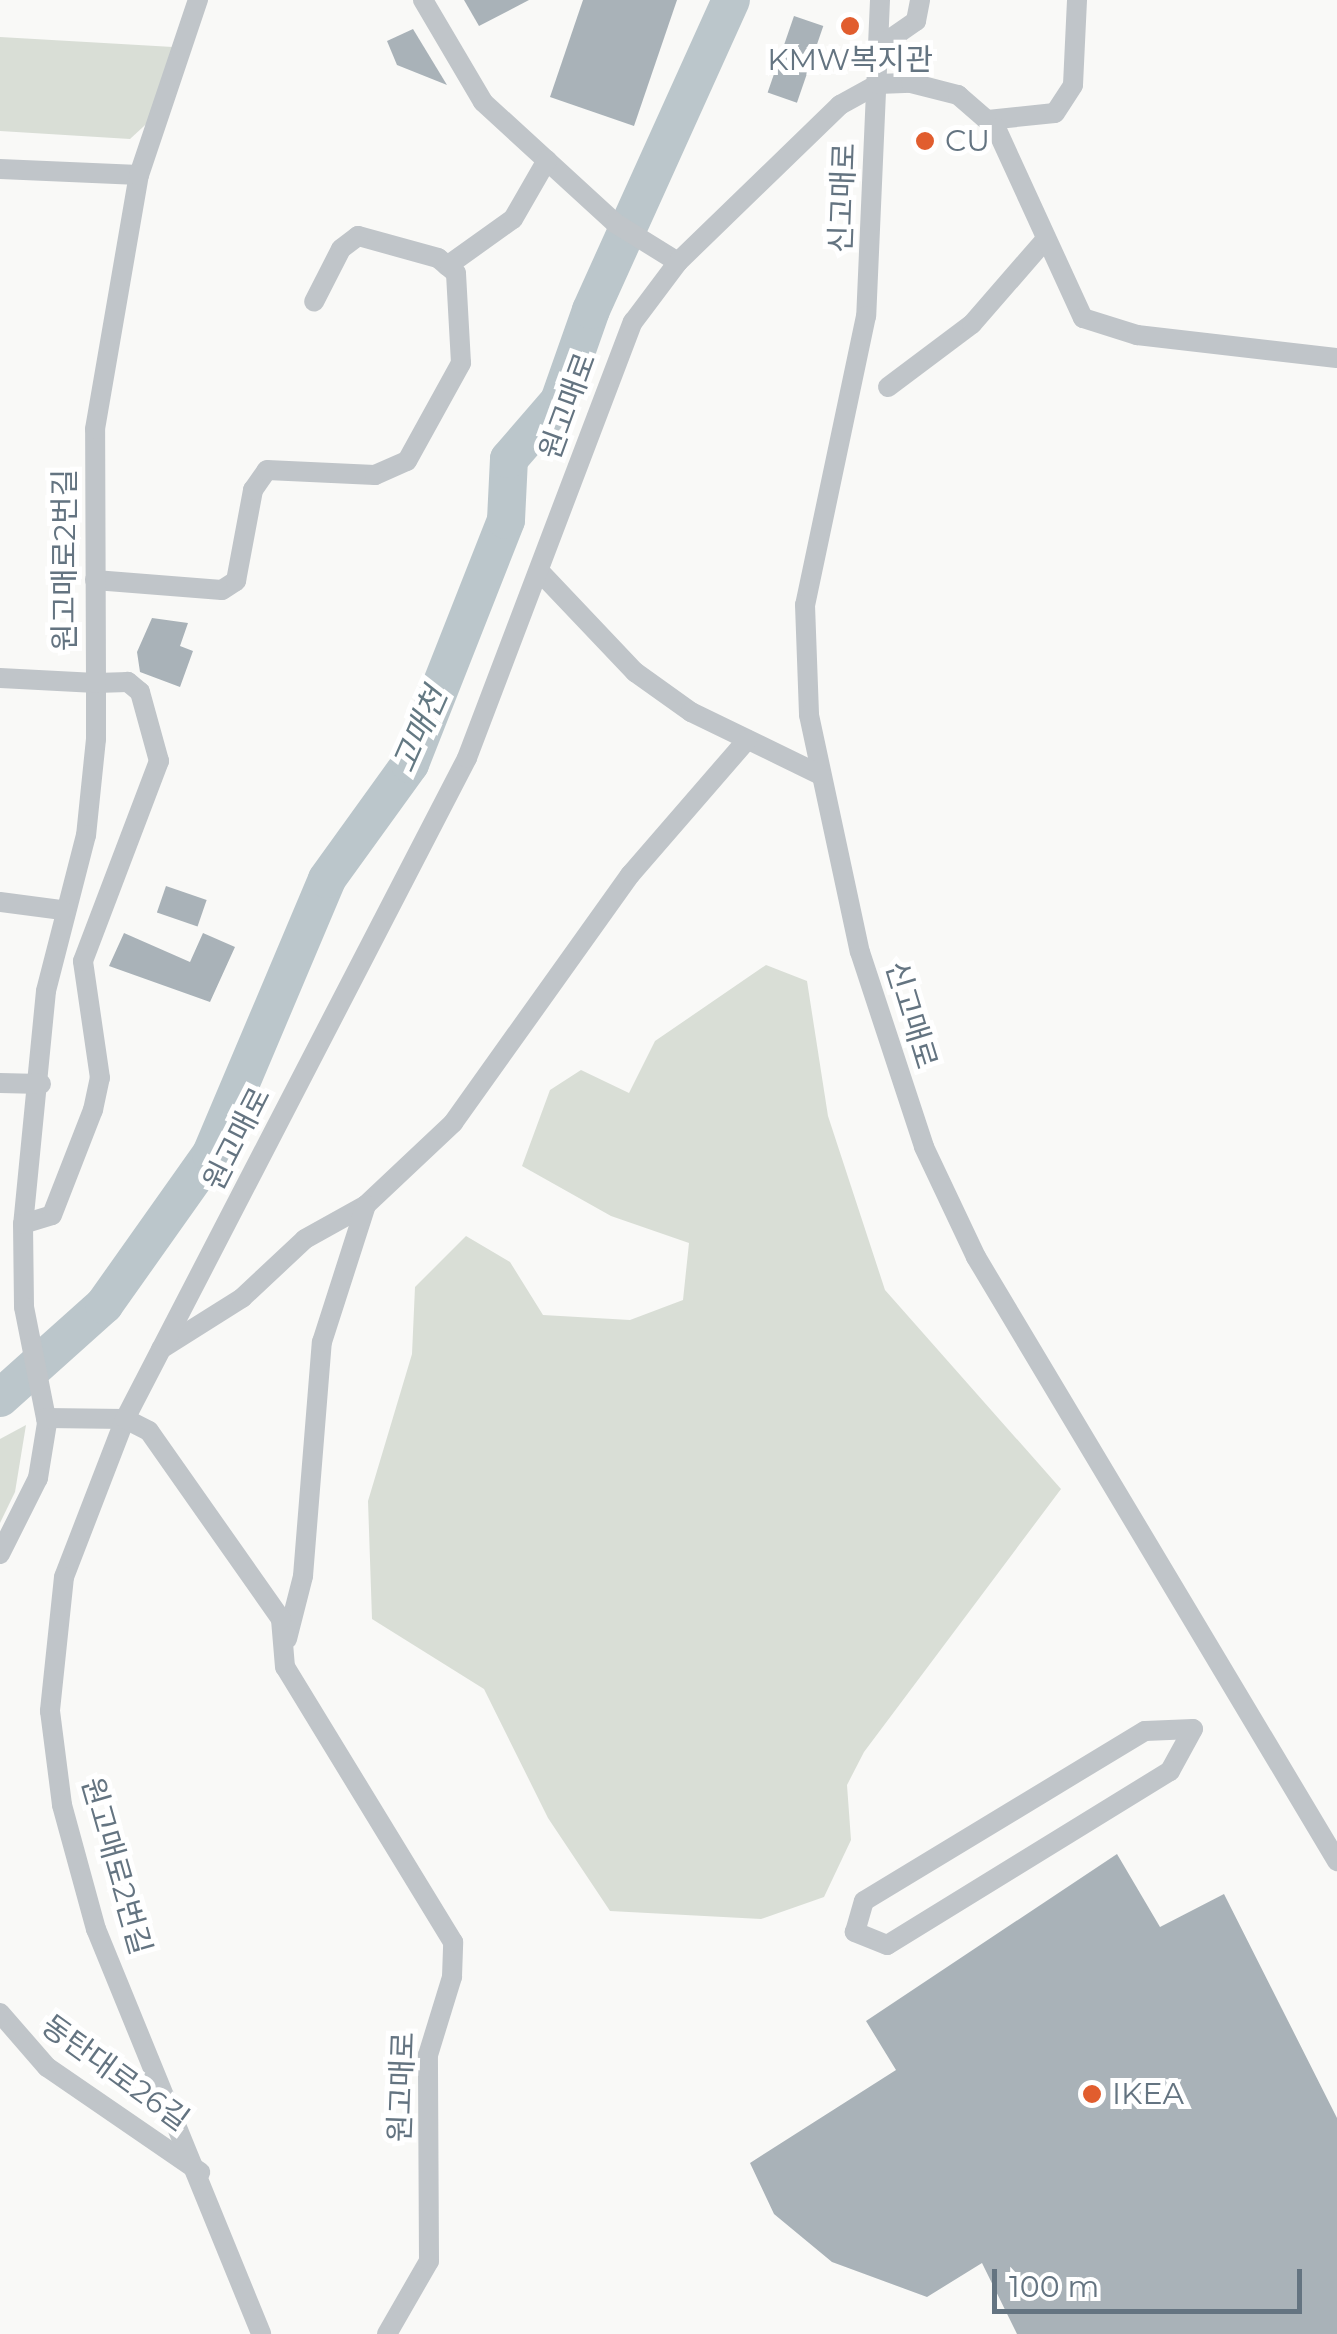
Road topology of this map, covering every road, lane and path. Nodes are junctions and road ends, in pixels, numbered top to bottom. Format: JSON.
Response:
{"nodes":[{"id":1,"x":198,"y":0,"type":"edge"},
{"id":2,"x":423,"y":0,"type":"edge"},
{"id":3,"x":880,"y":0,"type":"edge"},
{"id":4,"x":920,"y":0,"type":"edge"},
{"id":5,"x":1076,"y":0,"type":"edge"},
{"id":6,"x":880,"y":46,"type":"junction"},
{"id":7,"x":878,"y":84,"type":"junction"},
{"id":8,"x":988,"y":120,"type":"junction"},
{"id":9,"x":547,"y":160,"type":"junction"},
{"id":10,"x":0,"y":170,"type":"edge"},
{"id":11,"x":139,"y":175,"type":"junction"},
{"id":12,"x":1044,"y":240,"type":"junction"},
{"id":13,"x":678,"y":262,"type":"junction"},
{"id":14,"x":447,"y":266,"type":"junction"},
{"id":15,"x":314,"y":302,"type":"dead end"},
{"id":16,"x":1337,"y":358,"type":"edge"},
{"id":17,"x":888,"y":387,"type":"dead end"},
{"id":18,"x":541,"y":573,"type":"junction"},
{"id":19,"x":95,"y":580,"type":"junction"},
{"id":20,"x":0,"y":678,"type":"edge"},
{"id":21,"x":96,"y":683,"type":"junction"},
{"id":22,"x":747,"y":740,"type":"junction"},
{"id":23,"x":821,"y":775,"type":"junction"},
{"id":24,"x":0,"y":902,"type":"edge"},
{"id":25,"x":62,"y":910,"type":"junction"},
{"id":26,"x":0,"y":1082,"type":"edge"},
{"id":27,"x":41,"y":1084,"type":"junction"},
{"id":28,"x":366,"y":1205,"type":"junction"},
{"id":29,"x":22,"y":1224,"type":"junction"},
{"id":30,"x":155,"y":1353,"type":"junction"},
{"id":31,"x":45,"y":1412,"type":"junction"},
{"id":32,"x":126,"y":1419,"type":"junction"},
{"id":33,"x":0,"y":1554,"type":"edge"},
{"id":34,"x":286,"y":1639,"type":"junction"},
{"id":35,"x":1193,"y":1730,"type":"joint"},
{"id":36,"x":1337,"y":1861,"type":"edge"},
{"id":37,"x":0,"y":2013,"type":"edge"},
{"id":38,"x":203,"y":2174,"type":"junction"},
{"id":39,"x":260,"y":2334,"type":"edge"},
{"id":40,"x":386,"y":2334,"type":"edge"}],
"edges":[{"from":1,"to":11,"type":"street","name":"원고매로2번길"},
{"from":2,"to":9,"type":"street"},
{"from":3,"to":6,"type":"street"},
{"from":4,"to":6,"type":"street"},
{"from":5,"to":8,"type":"street"},
{"from":6,"to":7,"type":"street"},
{"from":7,"to":8,"type":"street"},
{"from":7,"to":13,"type":"street","name":"원고매로"},
{"from":7,"to":23,"type":"street","name":"신고매로"},
{"from":8,"to":12,"type":"street"},
{"from":9,"to":13,"type":"street"},
{"from":9,"to":14,"type":"street"},
{"from":10,"to":11,"type":"street"},
{"from":11,"to":19,"type":"street","name":"원고매로2번길"},
{"from":12,"to":16,"type":"street"},
{"from":12,"to":17,"type":"street"},
{"from":13,"to":18,"type":"street","name":"원고매로"},
{"from":14,"to":15,"type":"street"},
{"from":14,"to":19,"type":"street"},
{"from":18,"to":22,"type":"street"},
{"from":18,"to":30,"type":"street","name":"원고매로"},
{"from":19,"to":21,"type":"street","name":"원고매로2번길"},
{"from":20,"to":21,"type":"street"},
{"from":21,"to":25,"type":"street"},
{"from":21,"to":29,"type":"street","name":"원고매로2번길"},
{"from":22,"to":23,"type":"street"},
{"from":22,"to":28,"type":"street"},
{"from":23,"to":36,"type":"street","name":"신고매로"},
{"from":24,"to":25,"type":"street"},
{"from":25,"to":27,"type":"street"},
{"from":26,"to":27,"type":"street"},
{"from":27,"to":29,"type":"street"},
{"from":28,"to":30,"type":"street"},
{"from":28,"to":34,"type":"street"},
{"from":29,"to":31,"type":"street"},
{"from":30,"to":32,"type":"street","name":"원고매로"},
{"from":31,"to":32,"type":"street"},
{"from":31,"to":33,"type":"street"},
{"from":32,"to":34,"type":"street","name":"원고매로"},
{"from":32,"to":38,"type":"street","name":"원고매로2번길"},
{"from":34,"to":40,"type":"street","name":"원고매로"},
{"from":35,"to":35,"type":"street"},
{"from":37,"to":38,"type":"street","name":"동탄대로26길"},
{"from":38,"to":39,"type":"street","name":"원고매로2번길"}]}
